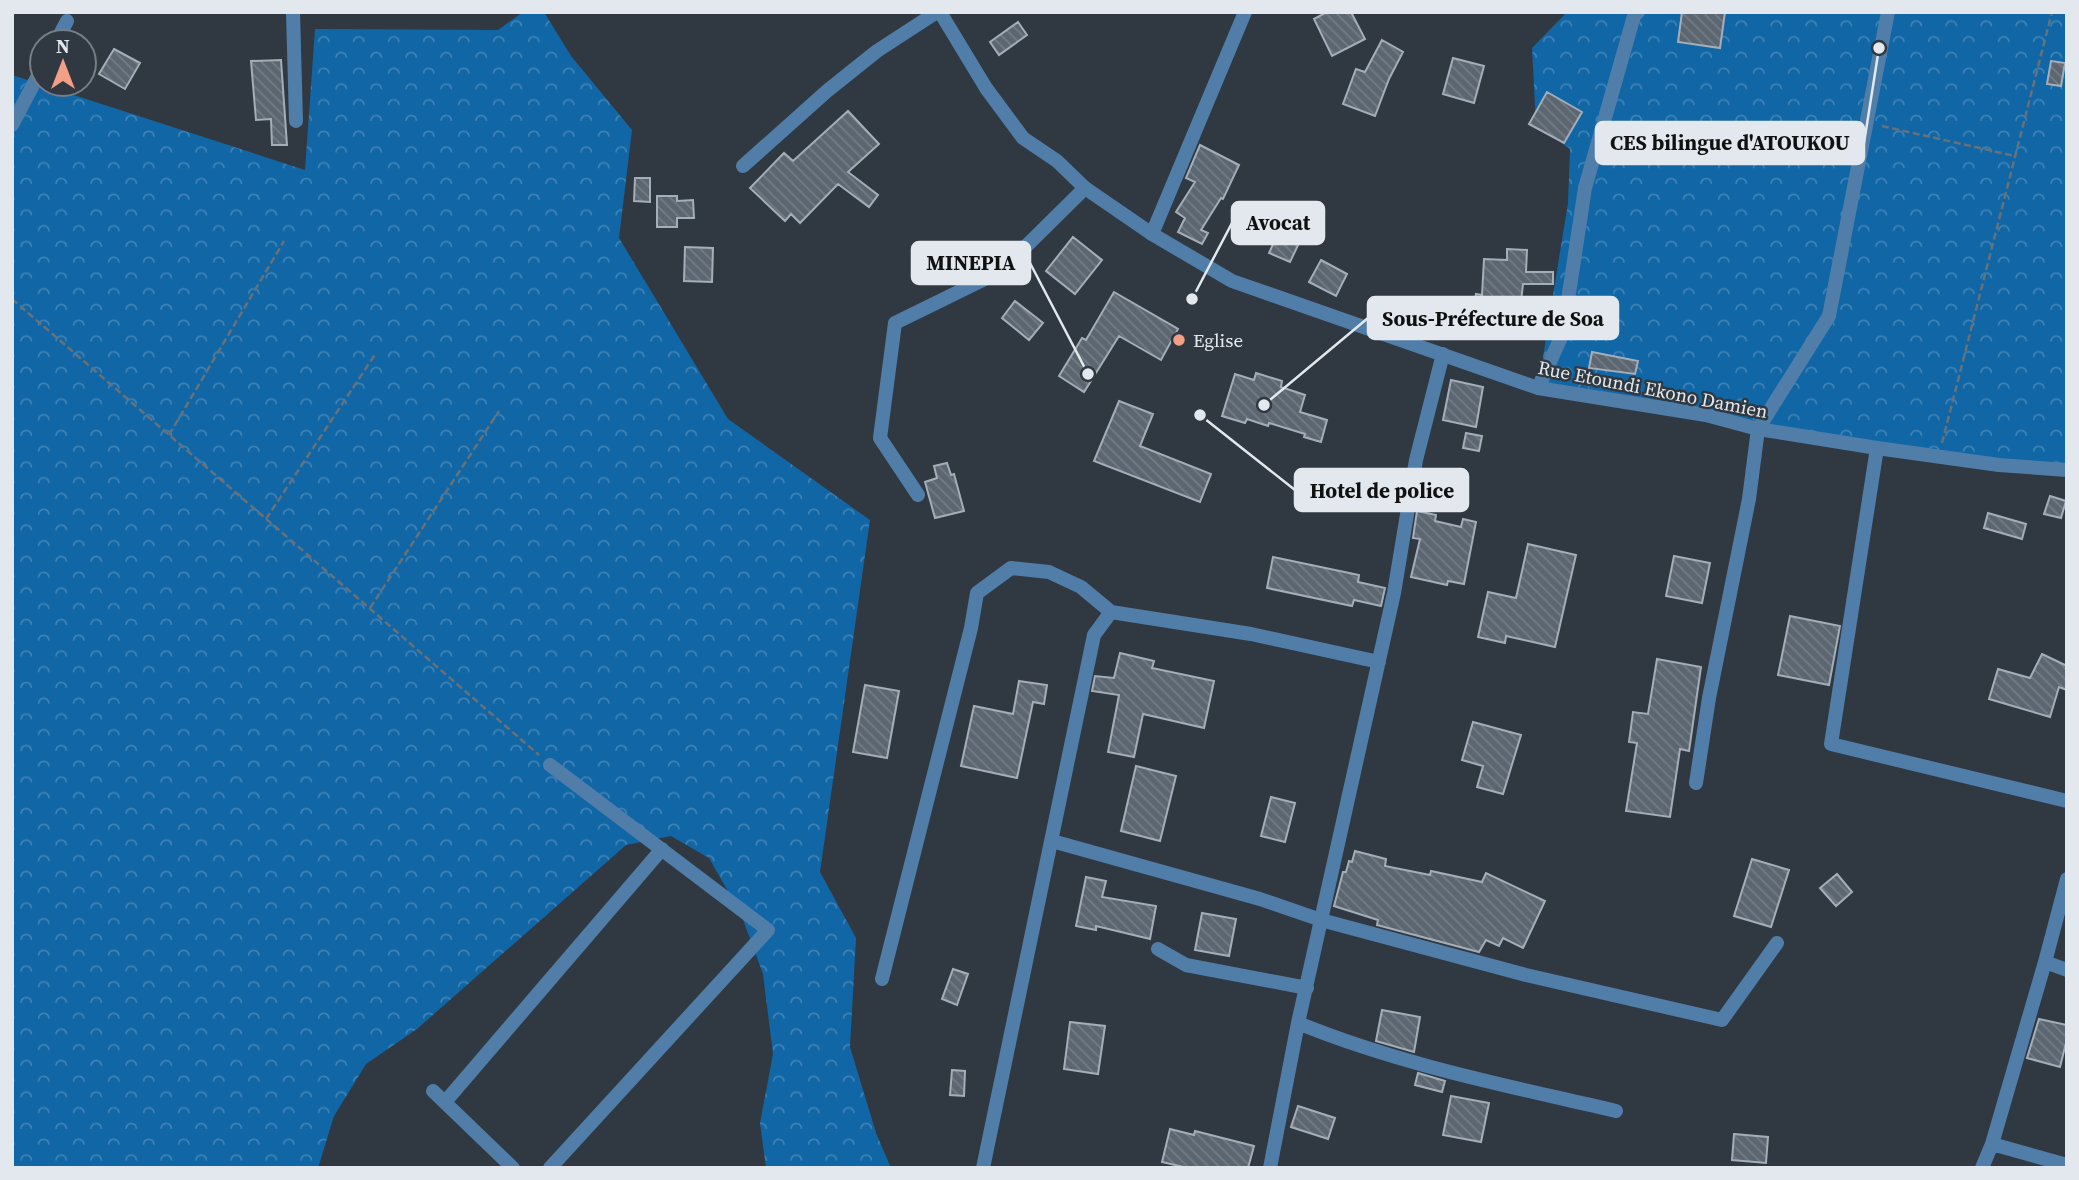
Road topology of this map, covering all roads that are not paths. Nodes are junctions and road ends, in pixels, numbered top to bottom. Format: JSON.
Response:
{"nodes":[{"id":1,"x":293,"y":12,"type":"edge"},
{"id":2,"x":938,"y":12,"type":"edge"},
{"id":3,"x":1245,"y":12,"type":"edge"},
{"id":4,"x":1638,"y":12,"type":"edge"},
{"id":5,"x":1888,"y":12,"type":"edge"},
{"id":6,"x":67,"y":20,"type":"dead end"},
{"id":7,"x":63,"y":28,"type":"edge"},
{"id":8,"x":28,"y":95,"type":"edge"},
{"id":9,"x":296,"y":121,"type":"dead end"},
{"id":10,"x":12,"y":125,"type":"edge"},
{"id":11,"x":743,"y":166,"type":"dead end"},
{"id":12,"x":1085,"y":187,"type":"junction"},
{"id":13,"x":1152,"y":234,"type":"junction"},
{"id":14,"x":1443,"y":354,"type":"junction"},
{"id":15,"x":1538,"y":388,"type":"junction"},
{"id":16,"x":1758,"y":429,"type":"junction"},
{"id":17,"x":1877,"y":447,"type":"junction"},
{"id":18,"x":2067,"y":470,"type":"edge"},
{"id":19,"x":918,"y":495,"type":"dead end"},
{"id":20,"x":1111,"y":612,"type":"junction"},
{"id":21,"x":1379,"y":662,"type":"junction"},
{"id":22,"x":550,"y":765,"type":"road end"},
{"id":23,"x":1696,"y":783,"type":"dead end"},
{"id":24,"x":2067,"y":801,"type":"edge"},
{"id":25,"x":1052,"y":841,"type":"junction"},
{"id":26,"x":662,"y":849,"type":"junction"},
{"id":27,"x":2067,"y":879,"type":"edge"},
{"id":28,"x":1321,"y":920,"type":"junction"},
{"id":29,"x":1777,"y":943,"type":"dead end"},
{"id":30,"x":1158,"y":949,"type":"dead end"},
{"id":31,"x":2045,"y":962,"type":"junction"},
{"id":32,"x":2067,"y":970,"type":"edge"},
{"id":33,"x":882,"y":979,"type":"dead end"},
{"id":34,"x":1307,"y":988,"type":"junction"},
{"id":35,"x":1298,"y":1023,"type":"junction"},
{"id":36,"x":433,"y":1091,"type":"dead end"},
{"id":37,"x":445,"y":1102,"type":"junction"},
{"id":38,"x":1616,"y":1111,"type":"dead end"},
{"id":39,"x":1992,"y":1144,"type":"junction"},
{"id":40,"x":2067,"y":1165,"type":"edge"},
{"id":41,"x":513,"y":1168,"type":"edge"},
{"id":42,"x":550,"y":1168,"type":"edge"},
{"id":43,"x":983,"y":1168,"type":"edge"},
{"id":44,"x":1270,"y":1168,"type":"edge"},
{"id":45,"x":1982,"y":1168,"type":"edge"}],
"edges":[{"from":1,"to":9,"type":"street"},
{"from":2,"to":11,"type":"street"},
{"from":2,"to":12,"type":"street","name":"Rue Etoundi Ekono Damien"},
{"from":3,"to":13,"type":"street"},
{"from":4,"to":15,"type":"street"},
{"from":5,"to":16,"type":"street"},
{"from":6,"to":7,"type":"street"},
{"from":8,"to":10,"type":"street"},
{"from":12,"to":13,"type":"street","name":"Rue Etoundi Ekono Damien"},
{"from":12,"to":19,"type":"street"},
{"from":13,"to":14,"type":"street","name":"Rue Etoundi Ekono Damien"},
{"from":14,"to":15,"type":"street","name":"Rue Etoundi Ekono Damien"},
{"from":14,"to":21,"type":"street"},
{"from":15,"to":16,"type":"street","name":"Rue Etoundi Ekono Damien"},
{"from":16,"to":17,"type":"street","name":"Rue Etoundi Ekono Damien"},
{"from":16,"to":23,"type":"street"},
{"from":17,"to":18,"type":"street","name":"Rue Etoundi Ekono Damien"},
{"from":17,"to":24,"type":"street"},
{"from":20,"to":21,"type":"street"},
{"from":20,"to":25,"type":"street"},
{"from":20,"to":33,"type":"street"},
{"from":21,"to":28,"type":"street"},
{"from":22,"to":26,"type":"street"},
{"from":25,"to":28,"type":"street"},
{"from":25,"to":43,"type":"street"},
{"from":26,"to":37,"type":"street"},
{"from":26,"to":42,"type":"street"},
{"from":27,"to":31,"type":"street"},
{"from":28,"to":29,"type":"street"},
{"from":28,"to":34,"type":"street"},
{"from":30,"to":34,"type":"street"},
{"from":31,"to":32,"type":"street"},
{"from":31,"to":39,"type":"street"},
{"from":34,"to":35,"type":"street"},
{"from":35,"to":38,"type":"street"},
{"from":35,"to":44,"type":"street"},
{"from":36,"to":37,"type":"street"},
{"from":37,"to":41,"type":"street"},
{"from":39,"to":40,"type":"street"},
{"from":39,"to":45,"type":"street"}]}
